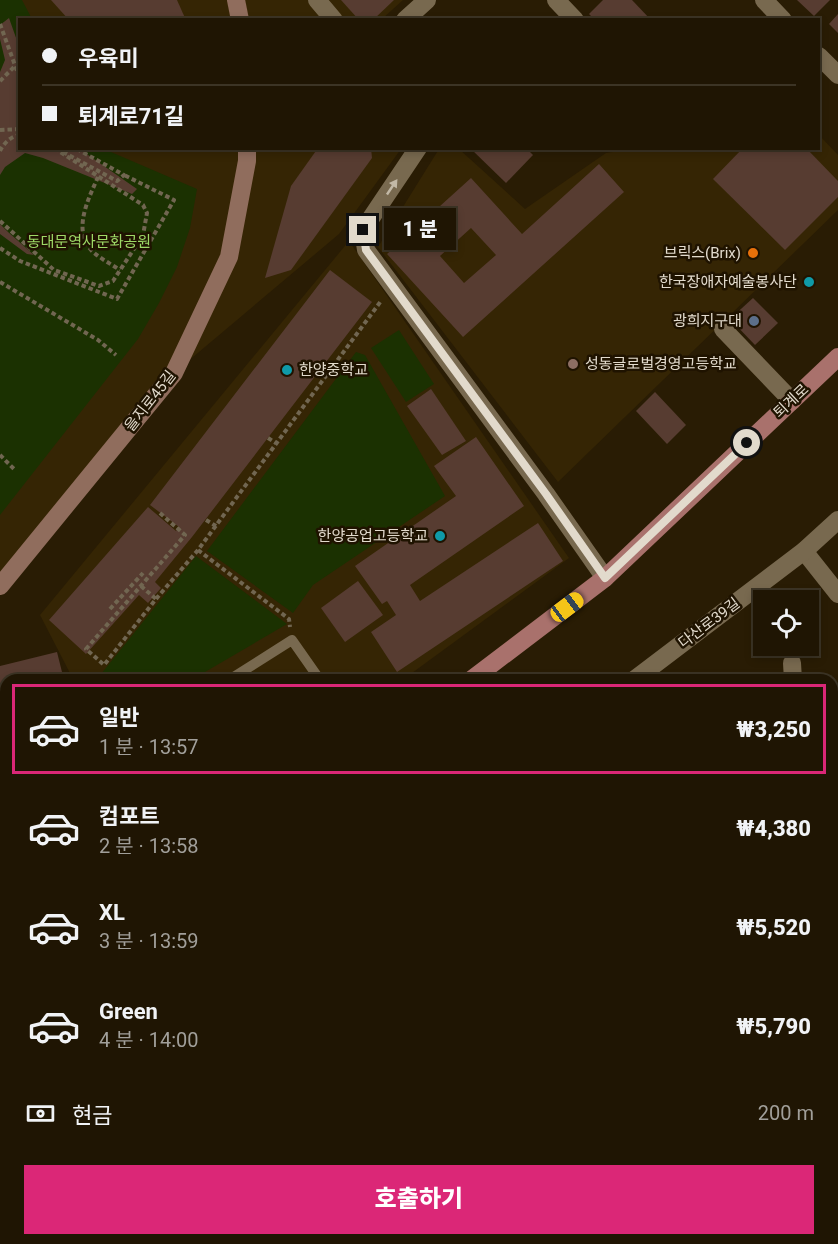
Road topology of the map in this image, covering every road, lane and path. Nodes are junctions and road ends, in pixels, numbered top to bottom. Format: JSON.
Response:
{"nodes":[{"id":1,"x":236,"y":0,"type":"edge"},
{"id":2,"x":317,"y":0,"type":"edge"},
{"id":3,"x":427,"y":0,"type":"edge"},
{"id":4,"x":556,"y":0,"type":"edge"},
{"id":5,"x":764,"y":0,"type":"edge"},
{"id":6,"x":240,"y":18,"type":"edge"},
{"id":7,"x":332,"y":18,"type":"edge"},
{"id":8,"x":407,"y":18,"type":"edge"},
{"id":9,"x":572,"y":18,"type":"edge"},
{"id":10,"x":781,"y":18,"type":"edge"},
{"id":11,"x":0,"y":24,"type":"edge"},
{"id":12,"x":820,"y":57,"type":"edge"},
{"id":13,"x":15,"y":66,"type":"junction"},
{"id":14,"x":18,"y":74,"type":"edge"},
{"id":15,"x":838,"y":75,"type":"edge"},
{"id":16,"x":0,"y":81,"type":"edge"},
{"id":17,"x":18,"y":129,"type":"edge"},
{"id":18,"x":0,"y":130,"type":"edge"},
{"id":19,"x":18,"y":135,"type":"edge"},
{"id":20,"x":59,"y":150,"type":"edge"},
{"id":21,"x":60,"y":150,"type":"edge"},
{"id":22,"x":78,"y":150,"type":"edge"},
{"id":23,"x":248,"y":150,"type":"edge"},
{"id":24,"x":417,"y":150,"type":"edge"},
{"id":25,"x":0,"y":152,"type":"edge"},
{"id":26,"x":124,"y":176,"type":"junction"},
{"id":27,"x":98,"y":177,"type":"junction"},
{"id":28,"x":0,"y":221,"type":"edge"},
{"id":29,"x":0,"y":248,"type":"edge"},
{"id":30,"x":120,"y":270,"type":"junction"},
{"id":31,"x":0,"y":282,"type":"edge"},
{"id":32,"x":392,"y":286,"type":"junction"},
{"id":33,"x":723,"y":329,"type":"dead end"},
{"id":34,"x":116,"y":355,"type":"dead end"},
{"id":35,"x":836,"y":362,"type":"edge"},
{"id":36,"x":792,"y":401,"type":"junction"},
{"id":37,"x":268,"y":438,"type":"dead end"},
{"id":38,"x":276,"y":443,"type":"junction"},
{"id":39,"x":0,"y":455,"type":"edge"},
{"id":40,"x":14,"y":470,"type":"dead end"},
{"id":41,"x":160,"y":513,"type":"dead end"},
{"id":42,"x":206,"y":520,"type":"dead end"},
{"id":43,"x":838,"y":520,"type":"edge"},
{"id":44,"x":216,"y":526,"type":"junction"},
{"id":45,"x":198,"y":550,"type":"junction"},
{"id":46,"x":804,"y":551,"type":"junction"},
{"id":47,"x":143,"y":573,"type":"dead end"},
{"id":48,"x":605,"y":578,"type":"junction"},
{"id":49,"x":0,"y":586,"type":"edge"},
{"id":50,"x":141,"y":586,"type":"junction"},
{"id":51,"x":125,"y":593,"type":"junction"},
{"id":52,"x":838,"y":594,"type":"edge"},
{"id":53,"x":131,"y":598,"type":"junction"},
{"id":54,"x":156,"y":599,"type":"junction"},
{"id":55,"x":110,"y":609,"type":"dead end"},
{"id":56,"x":292,"y":640,"type":"junction"},
{"id":57,"x":238,"y":674,"type":"edge"},
{"id":58,"x":316,"y":674,"type":"edge"},
{"id":59,"x":479,"y":674,"type":"edge"},
{"id":60,"x":642,"y":674,"type":"edge"}],
"edges":[{"from":1,"to":6,"type":"main road"},
{"from":2,"to":7,"type":"street"},
{"from":3,"to":8,"type":"street"},
{"from":4,"to":9,"type":"street"},
{"from":5,"to":10,"type":"street"},
{"from":11,"to":13,"type":"path"},
{"from":12,"to":15,"type":"street"},
{"from":13,"to":14,"type":"path"},
{"from":13,"to":16,"type":"path"},
{"from":17,"to":18,"type":"path"},
{"from":19,"to":25,"type":"path"},
{"from":20,"to":27,"type":"path"},
{"from":21,"to":26,"type":"path"},
{"from":22,"to":26,"type":"path"},
{"from":23,"to":49,"type":"main road","name":"을지로45길"},
{"from":32,"to":24,"type":"street","one_way":true},
{"from":26,"to":29,"type":"path"},
{"from":27,"to":30,"type":"path"},
{"from":27,"to":30,"type":"path"},
{"from":28,"to":30,"type":"path"},
{"from":31,"to":34,"type":"path"},
{"from":32,"to":38,"type":"path"},
{"from":32,"to":48,"type":"street"},
{"from":33,"to":36,"type":"street"},
{"from":35,"to":36,"type":"main road","name":"퇴계로"},
{"from":36,"to":48,"type":"main road","name":"퇴계로"},
{"from":37,"to":38,"type":"path"},
{"from":38,"to":44,"type":"path"},
{"from":39,"to":40,"type":"path"},
{"from":41,"to":50,"type":"path"},
{"from":42,"to":44,"type":"path"},
{"from":43,"to":46,"type":"street","name":"다산로39길"},
{"from":44,"to":45,"type":"path"},
{"from":45,"to":54,"type":"path"},
{"from":45,"to":56,"type":"path"},
{"from":46,"to":52,"type":"street"},
{"from":46,"to":60,"type":"street","name":"다산로39길"},
{"from":47,"to":51,"type":"path"},
{"from":48,"to":59,"type":"main road","name":"퇴계로"},
{"from":50,"to":53,"type":"path"},
{"from":50,"to":54,"type":"path"},
{"from":51,"to":53,"type":"path"},
{"from":51,"to":55,"type":"path"},
{"from":53,"to":54,"type":"path"},
{"from":56,"to":57,"type":"lane"},
{"from":56,"to":58,"type":"lane"}]}
